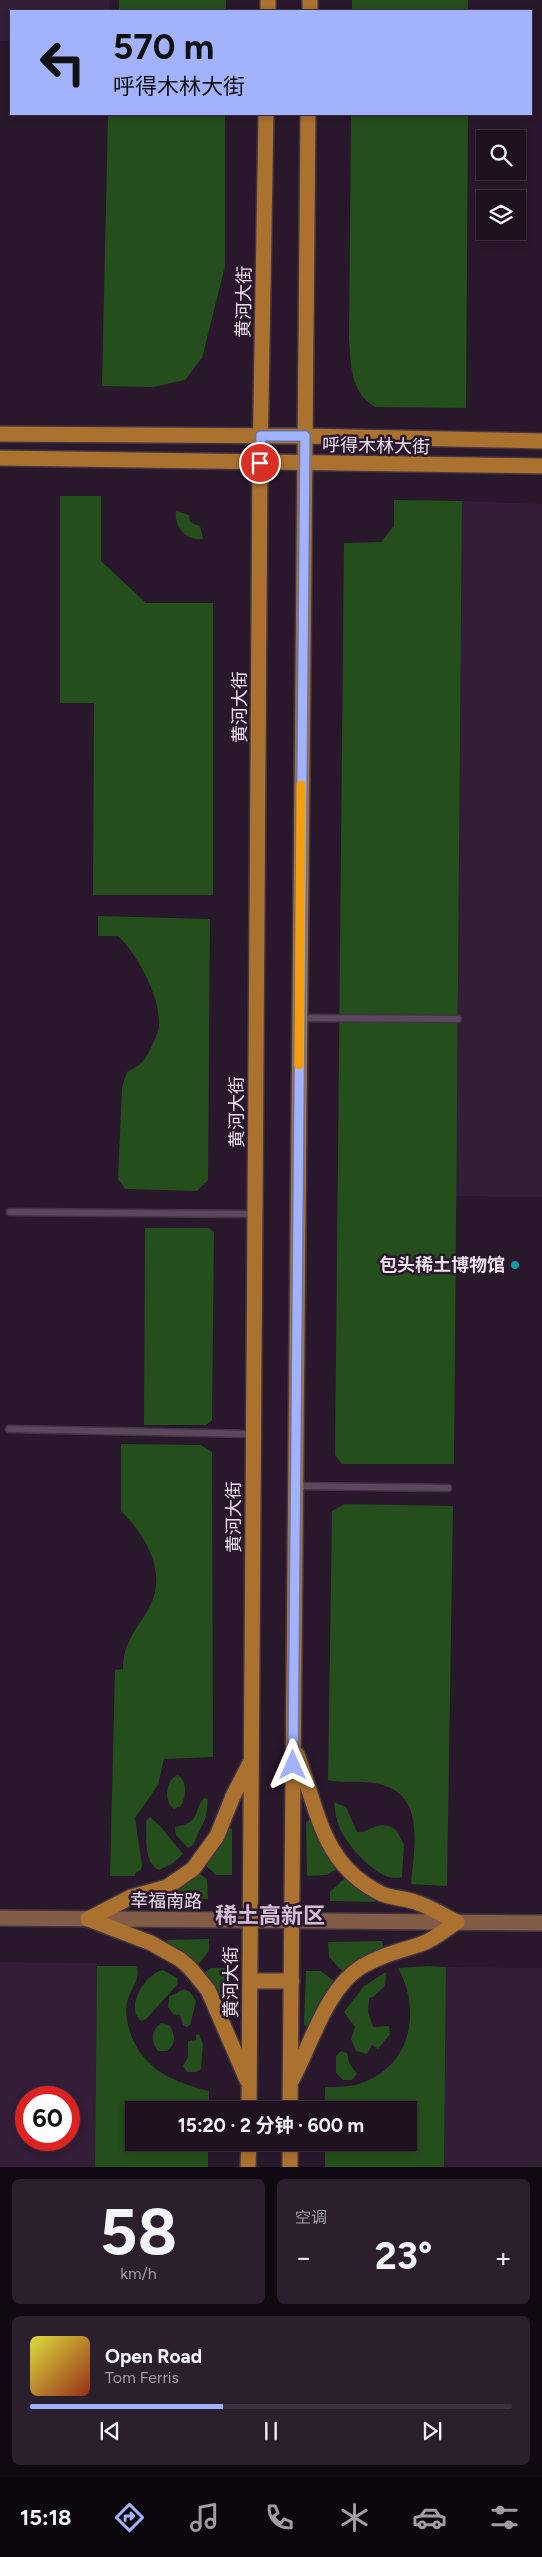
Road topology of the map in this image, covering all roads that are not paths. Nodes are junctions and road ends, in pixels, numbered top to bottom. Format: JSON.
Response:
{"nodes":[{"id":1,"x":266,"y":115,"type":"edge"},
{"id":2,"x":308,"y":115,"type":"edge"},
{"id":3,"x":0,"y":434,"type":"edge"},
{"id":4,"x":261,"y":436,"type":"junction"},
{"id":5,"x":305,"y":436,"type":"junction"},
{"id":6,"x":542,"y":441,"type":"edge"},
{"id":7,"x":0,"y":458,"type":"edge"},
{"id":8,"x":260,"y":463,"type":"junction"},
{"id":9,"x":304,"y":463,"type":"junction"},
{"id":10,"x":542,"y":466,"type":"edge"},
{"id":11,"x":300,"y":1018,"type":"junction"},
{"id":12,"x":458,"y":1019,"type":"dead end"},
{"id":13,"x":10,"y":1212,"type":"dead end"},
{"id":14,"x":255,"y":1214,"type":"junction"},
{"id":15,"x":9,"y":1429,"type":"dead end"},
{"id":16,"x":254,"y":1434,"type":"junction"},
{"id":17,"x":296,"y":1486,"type":"junction"},
{"id":18,"x":448,"y":1488,"type":"dead end"},
{"id":19,"x":294,"y":1746,"type":"junction"},
{"id":20,"x":251,"y":1761,"type":"junction"},
{"id":21,"x":0,"y":1918,"type":"edge"},
{"id":22,"x":88,"y":1919,"type":"junction"},
{"id":23,"x":250,"y":1920,"type":"junction"},
{"id":24,"x":292,"y":1921,"type":"junction"},
{"id":25,"x":457,"y":1922,"type":"junction"},
{"id":26,"x":542,"y":1923,"type":"edge"},
{"id":27,"x":250,"y":1981,"type":"junction"},
{"id":28,"x":292,"y":1981,"type":"junction"},
{"id":29,"x":291,"y":2083,"type":"junction"},
{"id":30,"x":249,"y":2085,"type":"junction"},
{"id":31,"x":249,"y":2101,"type":"edge"},
{"id":32,"x":290,"y":2101,"type":"edge"},
{"id":33,"x":248,"y":2151,"type":"edge"},
{"id":34,"x":290,"y":2151,"type":"edge"},
{"id":35,"x":248,"y":2167,"type":"edge"},
{"id":36,"x":290,"y":2167,"type":"edge"}],
"edges":[{"from":1,"to":4,"type":"main road","name":"黄河大街"},
{"from":2,"to":5,"type":"main road"},
{"from":3,"to":4,"type":"main road","name":"呼得木林大街"},
{"from":4,"to":5,"type":"main road","name":"呼得木林大街"},
{"from":4,"to":8,"type":"main road","name":"黄河大街"},
{"from":5,"to":6,"type":"main road","name":"呼得木林大街"},
{"from":5,"to":9,"type":"main road"},
{"from":7,"to":8,"type":"main road","name":"呼得木林大街"},
{"from":8,"to":9,"type":"main road","name":"呼得木林大街"},
{"from":8,"to":14,"type":"main road","name":"黄河大街"},
{"from":9,"to":10,"type":"main road","name":"呼得木林大街"},
{"from":9,"to":11,"type":"main road"},
{"from":11,"to":12,"type":"lane"},
{"from":11,"to":17,"type":"main road"},
{"from":13,"to":14,"type":"lane"},
{"from":14,"to":16,"type":"main road","name":"黄河大街"},
{"from":15,"to":16,"type":"lane"},
{"from":16,"to":20,"type":"main road","name":"黄河大街"},
{"from":17,"to":18,"type":"lane"},
{"from":17,"to":19,"type":"main road"},
{"from":19,"to":24,"type":"main road"},
{"from":19,"to":25,"type":"main road"},
{"from":20,"to":22,"type":"main road"},
{"from":20,"to":23,"type":"main road","name":"黄河大街"},
{"from":21,"to":22,"type":"main road","name":"幸福南路"},
{"from":22,"to":23,"type":"main road","name":"幸福南路"},
{"from":22,"to":30,"type":"main road"},
{"from":23,"to":24,"type":"main road","name":"幸福南路"},
{"from":23,"to":27,"type":"main road","name":"黄河大街"},
{"from":24,"to":25,"type":"main road","name":"幸福南路"},
{"from":24,"to":28,"type":"main road"},
{"from":25,"to":26,"type":"main road","name":"幸福南路"},
{"from":25,"to":29,"type":"main road"},
{"from":27,"to":28,"type":"main road"},
{"from":27,"to":30,"type":"main road","name":"黄河大街"},
{"from":28,"to":29,"type":"main road"},
{"from":29,"to":32,"type":"main road"},
{"from":30,"to":31,"type":"main road","name":"黄河大街"},
{"from":33,"to":35,"type":"main road"},
{"from":34,"to":36,"type":"main road"}]}
